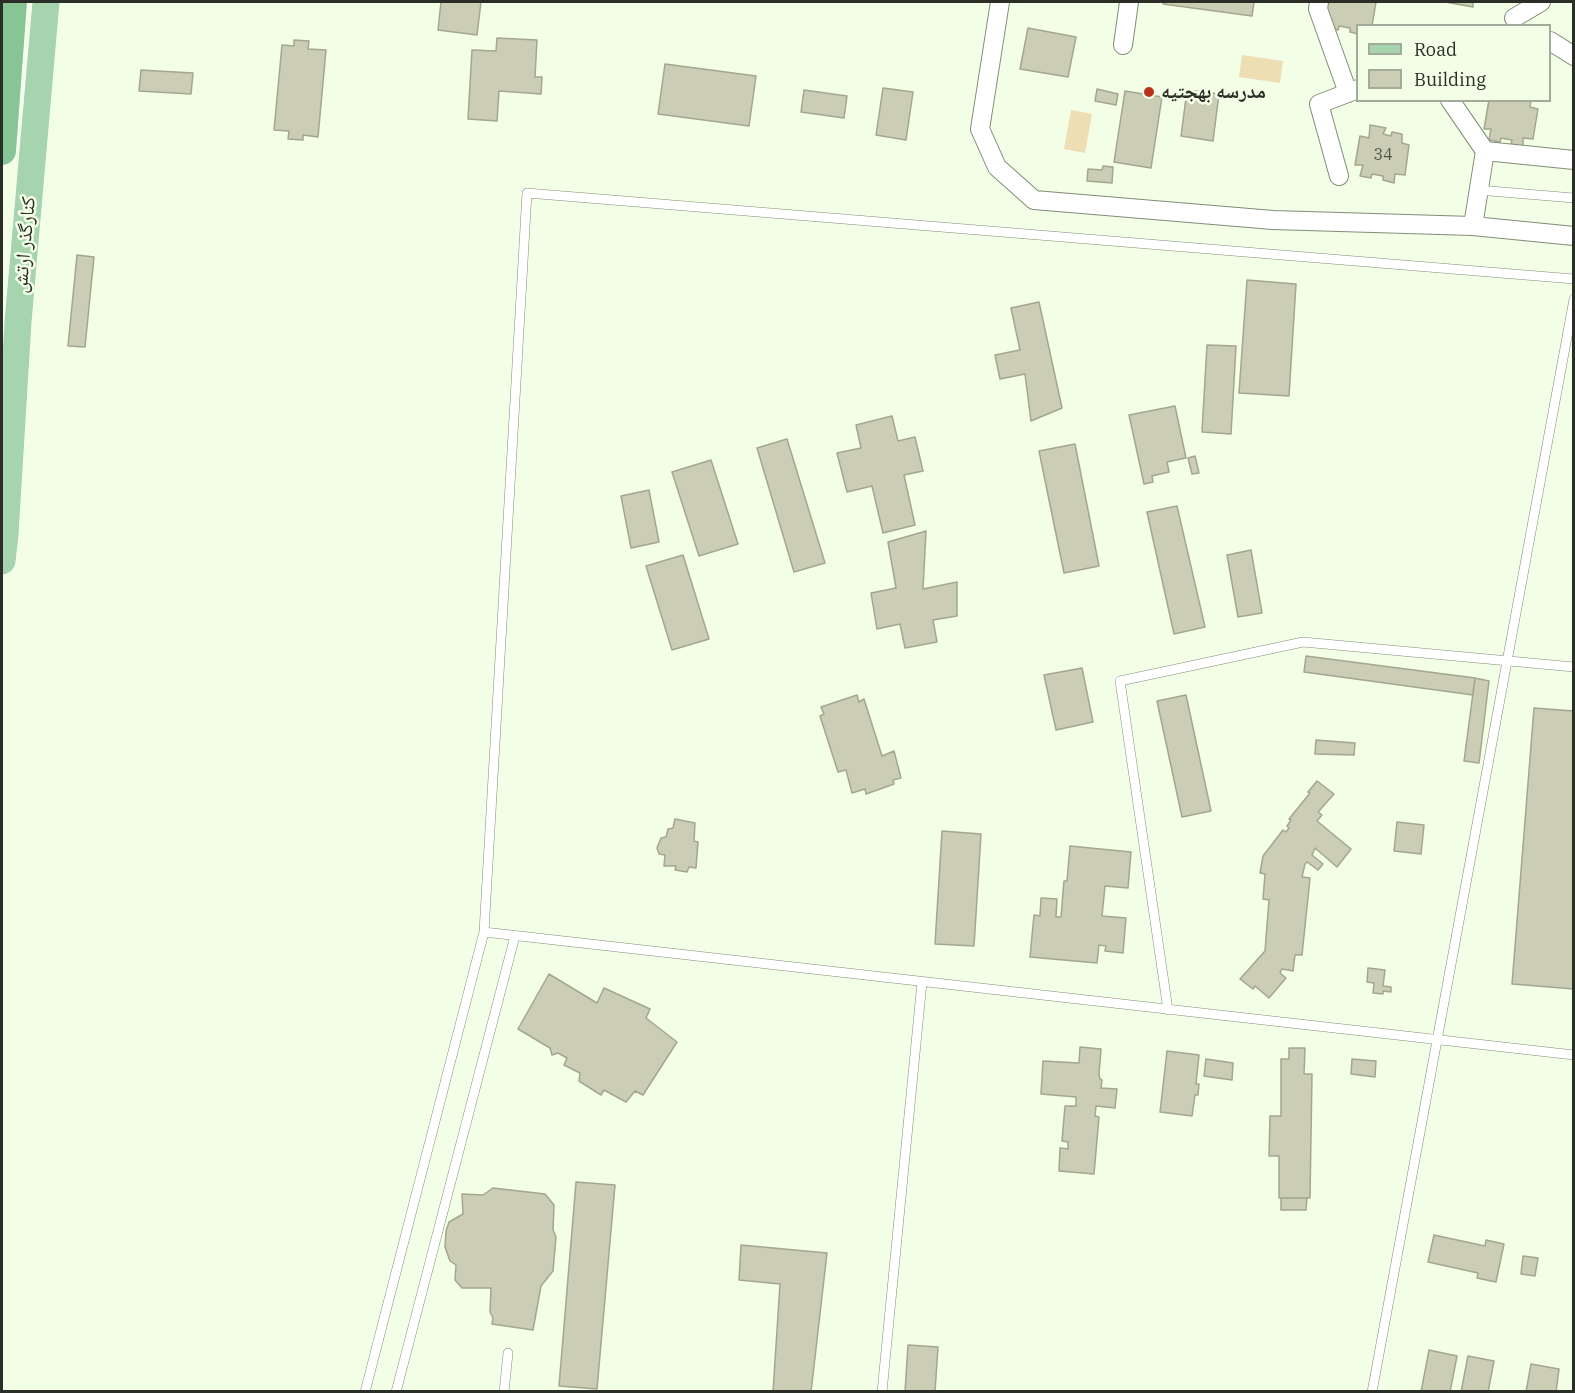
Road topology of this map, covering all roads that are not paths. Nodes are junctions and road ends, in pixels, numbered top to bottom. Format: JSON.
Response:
{"nodes":[{"id":1,"x":13,"y":2,"type":"edge"},
{"id":2,"x":46,"y":2,"type":"edge"},
{"id":3,"x":1000,"y":2,"type":"edge"},
{"id":4,"x":1129,"y":2,"type":"edge"},
{"id":5,"x":1318,"y":2,"type":"edge"},
{"id":6,"x":1541,"y":2,"type":"edge"},
{"id":7,"x":1514,"y":23,"type":"edge"},
{"id":8,"x":1551,"y":41,"type":"edge"},
{"id":9,"x":1123,"y":45,"type":"dead end"},
{"id":10,"x":1574,"y":56,"type":"edge"},
{"id":11,"x":1353,"y":91,"type":"edge"},
{"id":12,"x":1451,"y":102,"type":"edge"},
{"id":13,"x":2,"y":151,"type":"edge"},
{"id":14,"x":1485,"y":151,"type":"junction"},
{"id":15,"x":1574,"y":160,"type":"edge"},
{"id":16,"x":1339,"y":176,"type":"dead end"},
{"id":17,"x":1478,"y":190,"type":"junction"},
{"id":18,"x":1574,"y":198,"type":"edge"},
{"id":19,"x":1473,"y":226,"type":"junction"},
{"id":20,"x":1574,"y":236,"type":"edge"},
{"id":21,"x":1574,"y":279,"type":"edge"},
{"id":22,"x":1574,"y":299,"type":"edge"},
{"id":23,"x":3,"y":538,"type":"edge"},
{"id":24,"x":1507,"y":661,"type":"junction"},
{"id":25,"x":1574,"y":667,"type":"edge"},
{"id":26,"x":484,"y":932,"type":"junction"},
{"id":27,"x":515,"y":936,"type":"junction"},
{"id":28,"x":922,"y":982,"type":"junction"},
{"id":29,"x":1168,"y":1010,"type":"junction"},
{"id":30,"x":1437,"y":1040,"type":"junction"},
{"id":31,"x":1574,"y":1055,"type":"edge"},
{"id":32,"x":508,"y":1353,"type":"dead end"},
{"id":33,"x":365,"y":1392,"type":"edge"},
{"id":34,"x":396,"y":1392,"type":"edge"},
{"id":35,"x":504,"y":1392,"type":"edge"},
{"id":36,"x":882,"y":1392,"type":"edge"},
{"id":37,"x":1372,"y":1392,"type":"edge"}],
"edges":[{"from":1,"to":13,"type":"highway"},
{"from":2,"to":23,"type":"main road","name":"کنارگذر ارتش"},
{"from":3,"to":19,"type":"street"},
{"from":4,"to":9,"type":"street"},
{"from":5,"to":11,"type":"street"},
{"from":6,"to":7,"type":"street"},
{"from":8,"to":10,"type":"street"},
{"from":11,"to":16,"type":"street"},
{"from":12,"to":14,"type":"street"},
{"from":14,"to":15,"type":"street"},
{"from":14,"to":17,"type":"street"},
{"from":17,"to":18,"type":"lane"},
{"from":17,"to":19,"type":"street"},
{"from":19,"to":20,"type":"street"},
{"from":21,"to":26,"type":"lane"},
{"from":22,"to":24,"type":"lane"},
{"from":24,"to":25,"type":"lane"},
{"from":24,"to":29,"type":"lane"},
{"from":24,"to":30,"type":"lane"},
{"from":26,"to":27,"type":"lane"},
{"from":26,"to":33,"type":"lane"},
{"from":27,"to":28,"type":"lane"},
{"from":27,"to":34,"type":"lane"},
{"from":28,"to":29,"type":"lane"},
{"from":28,"to":36,"type":"lane"},
{"from":29,"to":30,"type":"lane"},
{"from":30,"to":31,"type":"lane"},
{"from":30,"to":37,"type":"lane"},
{"from":32,"to":35,"type":"lane"}]}
